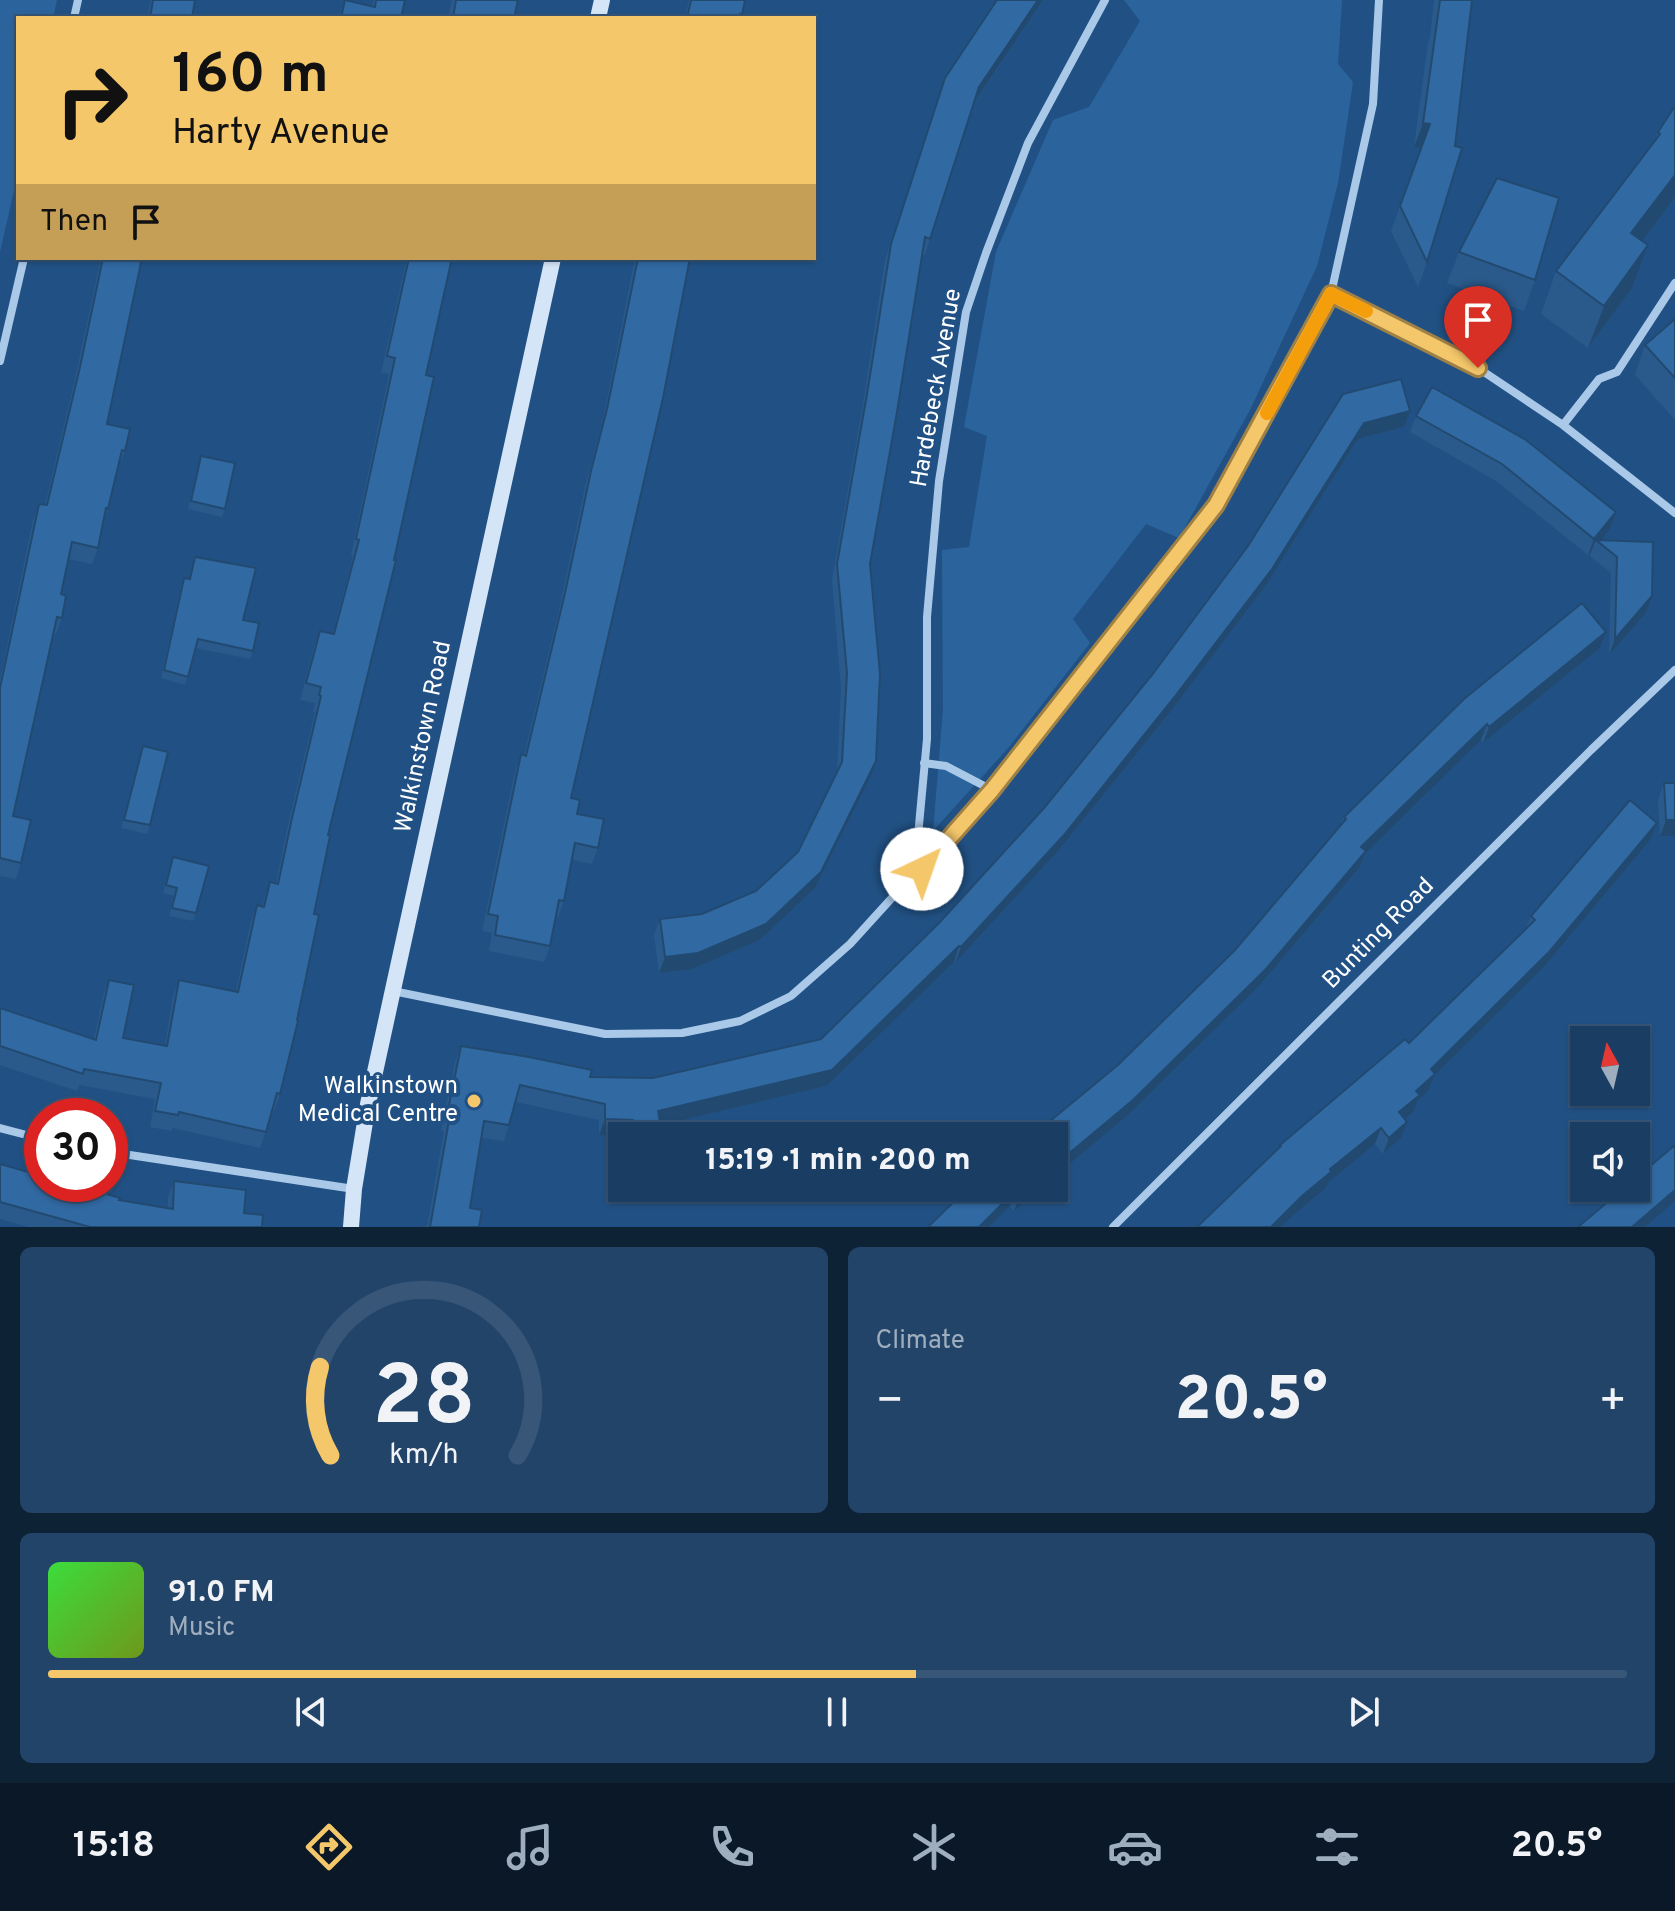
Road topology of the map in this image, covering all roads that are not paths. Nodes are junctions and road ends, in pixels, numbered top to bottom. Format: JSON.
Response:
{"nodes":[{"id":1,"x":1105,"y":0,"type":"edge"},
{"id":2,"x":1379,"y":0,"type":"edge"},
{"id":3,"x":23,"y":260,"type":"edge"},
{"id":4,"x":553,"y":260,"type":"edge"},
{"id":5,"x":1675,"y":283,"type":"edge"},
{"id":6,"x":1331,"y":294,"type":"junction"},
{"id":7,"x":4,"y":323,"type":"edge"},
{"id":8,"x":0,"y":361,"type":"edge"},
{"id":9,"x":1563,"y":425,"type":"junction"},
{"id":10,"x":1675,"y":513,"type":"edge"},
{"id":11,"x":1675,"y":670,"type":"edge"},
{"id":12,"x":924,"y":763,"type":"junction"},
{"id":13,"x":992,"y":790,"type":"junction"},
{"id":14,"x":922,"y":869,"type":"junction"},
{"id":15,"x":392,"y":991,"type":"junction"},
{"id":16,"x":0,"y":1128,"type":"edge"},
{"id":17,"x":24,"y":1134,"type":"edge"},
{"id":18,"x":128,"y":1155,"type":"edge"},
{"id":19,"x":354,"y":1189,"type":"junction"},
{"id":20,"x":351,"y":1227,"type":"edge"},
{"id":21,"x":1113,"y":1227,"type":"edge"}],
"edges":[{"from":1,"to":12,"type":"street","name":"Hardebeck Avenue"},
{"from":2,"to":6,"type":"street"},
{"from":3,"to":7,"type":"street"},
{"from":4,"to":15,"type":"main road","name":"Walkinstown Road"},
{"from":5,"to":9,"type":"street"},
{"from":6,"to":9,"type":"street"},
{"from":6,"to":13,"type":"street"},
{"from":7,"to":8,"type":"street"},
{"from":9,"to":10,"type":"street"},
{"from":11,"to":21,"type":"street","name":"Bunting Road"},
{"from":12,"to":13,"type":"street"},
{"from":12,"to":14,"type":"street","name":"Hardebeck Avenue"},
{"from":13,"to":14,"type":"street"},
{"from":14,"to":15,"type":"street"},
{"from":15,"to":19,"type":"main road","name":"Walkinstown Road"},
{"from":16,"to":17,"type":"street"},
{"from":18,"to":19,"type":"street"},
{"from":19,"to":20,"type":"main road","name":"Walkinstown Road"}]}
